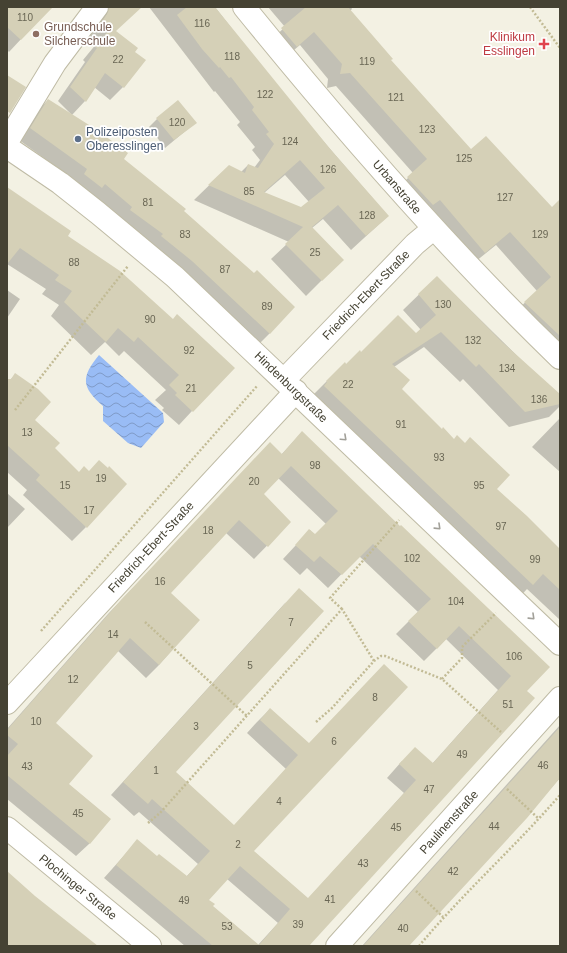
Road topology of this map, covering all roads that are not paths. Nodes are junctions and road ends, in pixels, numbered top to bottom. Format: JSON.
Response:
{"nodes":[{"id":1,"x":97,"y":7,"type":"edge"},
{"id":2,"x":244,"y":7,"type":"edge"},
{"id":3,"x":7,"y":142,"type":"edge"},
{"id":4,"x":7,"y":147,"type":"edge"},
{"id":5,"x":432,"y":229,"type":"junction"},
{"id":6,"x":560,"y":358,"type":"edge"},
{"id":7,"x":290,"y":385,"type":"junction"},
{"id":8,"x":560,"y":644,"type":"edge"},
{"id":9,"x":560,"y":698,"type":"edge"},
{"id":10,"x":7,"y":703,"type":"edge"},
{"id":11,"x":7,"y":828,"type":"edge"},
{"id":12,"x":147,"y":945,"type":"edge"},
{"id":13,"x":337,"y":946,"type":"edge"}],
"edges":[{"from":1,"to":3,"type":"street"},
{"from":2,"to":5,"type":"street","name":"Urbanstraße"},
{"from":4,"to":7,"type":"street","name":"Hindenburgstraße"},
{"from":5,"to":6,"type":"street","name":"Urbanstraße"},
{"from":5,"to":7,"type":"street","name":"Friedrich-Ebert-Straße"},
{"from":7,"to":8,"type":"street","name":"Hindenburgstraße","one_way":true},
{"from":7,"to":10,"type":"street","name":"Friedrich-Ebert-Straße"},
{"from":9,"to":13,"type":"street","name":"Paulinenstraße"},
{"from":11,"to":12,"type":"street","name":"Plochinger Straße"}]}
